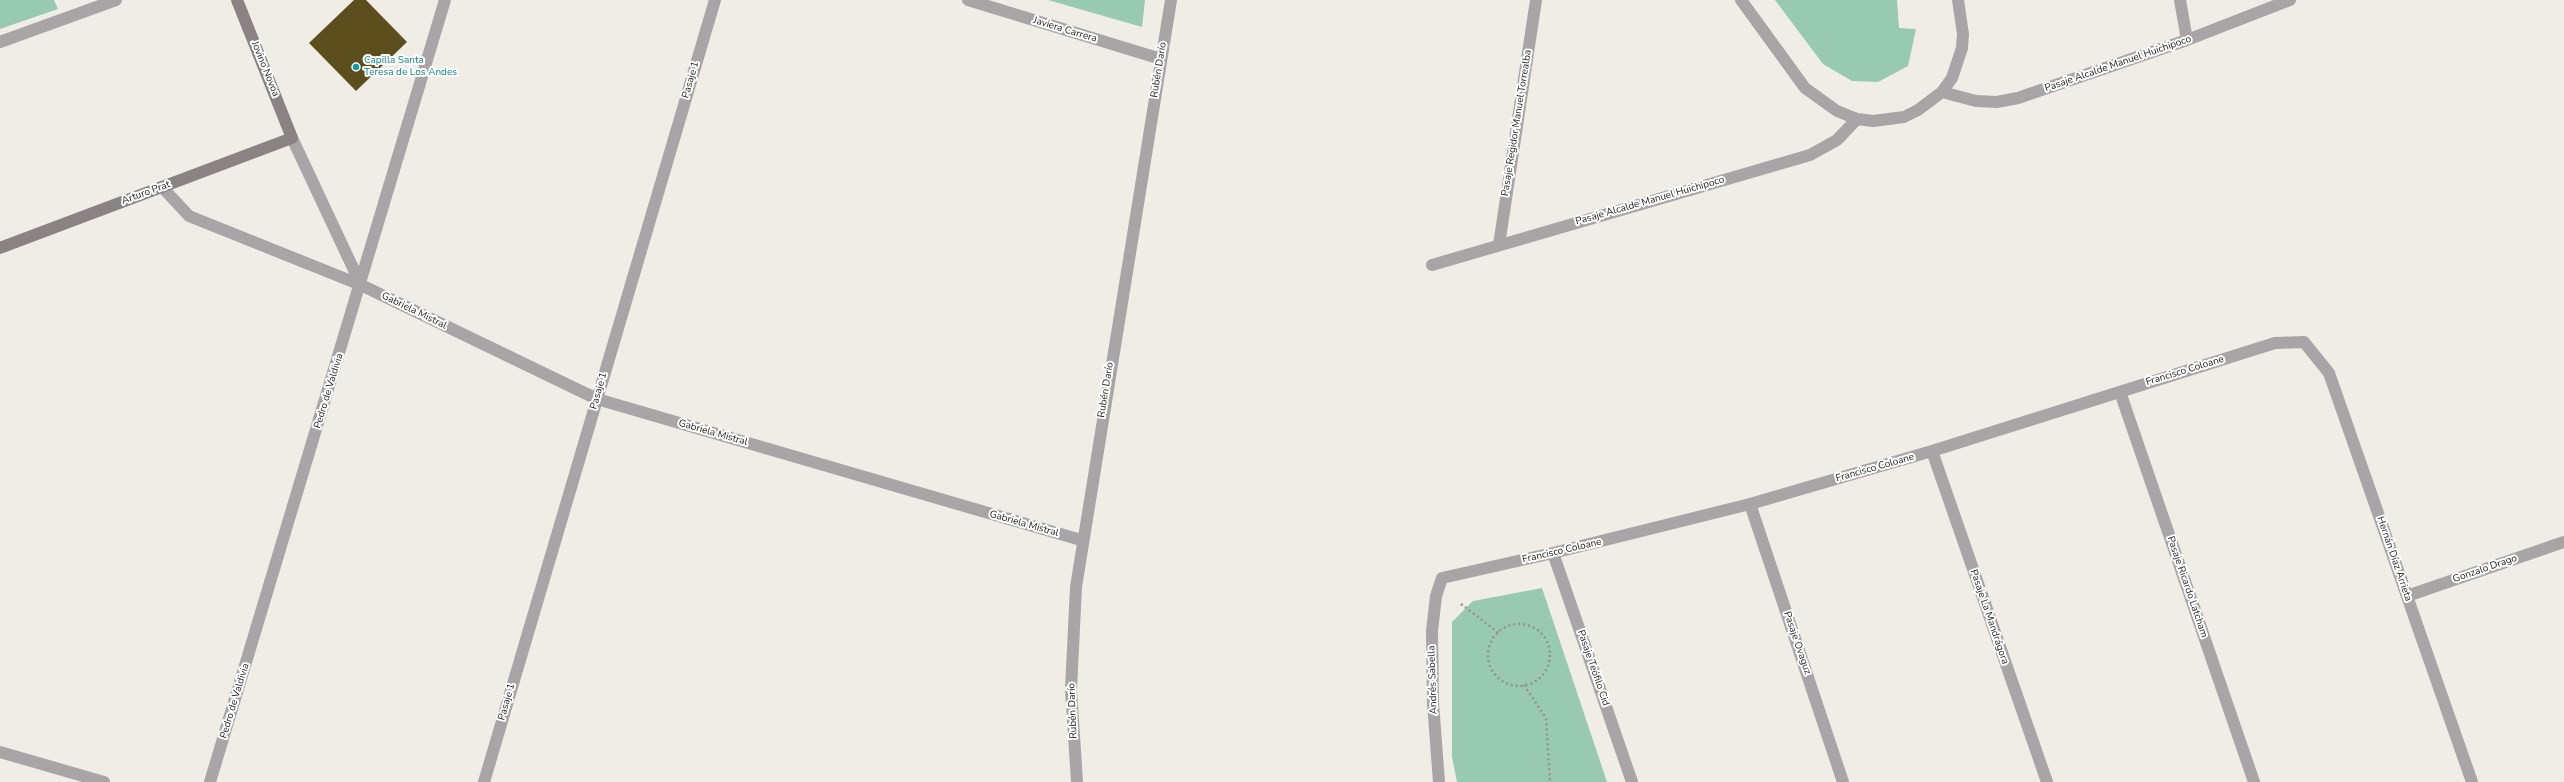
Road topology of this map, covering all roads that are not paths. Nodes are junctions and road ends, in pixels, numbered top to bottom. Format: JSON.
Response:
{"nodes":[{"id":1,"x":116,"y":0,"type":"edge"},
{"id":2,"x":238,"y":0,"type":"edge"},
{"id":3,"x":445,"y":0,"type":"edge"},
{"id":4,"x":715,"y":0,"type":"edge"},
{"id":5,"x":968,"y":0,"type":"edge"},
{"id":6,"x":1171,"y":0,"type":"edge"},
{"id":7,"x":1536,"y":0,"type":"edge"},
{"id":8,"x":1741,"y":0,"type":"edge"},
{"id":9,"x":1958,"y":0,"type":"edge"},
{"id":10,"x":2180,"y":0,"type":"edge"},
{"id":11,"x":2290,"y":0,"type":"edge"},
{"id":12,"x":2187,"y":40,"type":"junction"},
{"id":13,"x":0,"y":42,"type":"edge"},
{"id":14,"x":1162,"y":59,"type":"junction"},
{"id":15,"x":1942,"y":92,"type":"junction"},
{"id":16,"x":1857,"y":119,"type":"junction"},
{"id":17,"x":292,"y":138,"type":"junction"},
{"id":18,"x":162,"y":187,"type":"junction"},
{"id":19,"x":1498,"y":246,"type":"junction"},
{"id":20,"x":0,"y":248,"type":"edge"},
{"id":21,"x":1432,"y":265,"type":"dead end"},
{"id":22,"x":361,"y":285,"type":"junction"},
{"id":23,"x":2304,"y":342,"type":"joint"},
{"id":24,"x":2120,"y":392,"type":"junction"},
{"id":25,"x":597,"y":399,"type":"junction"},
{"id":26,"x":1932,"y":451,"type":"junction"},
{"id":27,"x":1750,"y":504,"type":"junction"},
{"id":28,"x":1081,"y":540,"type":"junction"},
{"id":29,"x":2564,"y":542,"type":"edge"},
{"id":30,"x":1552,"y":554,"type":"junction"},
{"id":31,"x":1440,"y":582,"type":"joint"},
{"id":32,"x":2407,"y":596,"type":"junction"},
{"id":33,"x":0,"y":752,"type":"edge"},
{"id":34,"x":73,"y":778,"type":"edge"},
{"id":35,"x":104,"y":782,"type":"edge"},
{"id":36,"x":210,"y":782,"type":"edge"},
{"id":37,"x":484,"y":782,"type":"edge"},
{"id":38,"x":1076,"y":782,"type":"edge"},
{"id":39,"x":1440,"y":782,"type":"edge"},
{"id":40,"x":1632,"y":782,"type":"edge"},
{"id":41,"x":1844,"y":782,"type":"edge"},
{"id":42,"x":2046,"y":782,"type":"edge"},
{"id":43,"x":2254,"y":782,"type":"edge"},
{"id":44,"x":2472,"y":782,"type":"edge"}],
"edges":[{"from":1,"to":13,"type":"street"},
{"from":2,"to":17,"type":"street","name":"Jovino Novoa"},
{"from":3,"to":22,"type":"street","name":"Pedro de Valdivia"},
{"from":4,"to":25,"type":"street","name":"Pasaje 1"},
{"from":5,"to":14,"type":"street","name":"Javiera Carrera"},
{"from":6,"to":14,"type":"street","name":"Rubén Darío"},
{"from":7,"to":19,"type":"street","name":"Pasaje Regidor Manuel Torrealba"},
{"from":8,"to":16,"type":"street"},
{"from":9,"to":15,"type":"street"},
{"from":10,"to":12,"type":"street"},
{"from":11,"to":12,"type":"street","name":"Pasaje Alcalde Manuel Huichipoco"},
{"from":12,"to":15,"type":"street","name":"Pasaje Alcalde Manuel Huichipoco"},
{"from":14,"to":28,"type":"street","name":"Rubén Darío"},
{"from":15,"to":16,"type":"street"},
{"from":16,"to":19,"type":"street","name":"Pasaje Alcalde Manuel Huichipoco"},
{"from":17,"to":18,"type":"street","name":"Arturo Prat"},
{"from":17,"to":22,"type":"street"},
{"from":18,"to":20,"type":"street","name":"Arturo Prat"},
{"from":18,"to":22,"type":"street","name":"Gabriela Mistral"},
{"from":19,"to":21,"type":"street","name":"Pasaje Alcalde Manuel Huichipoco"},
{"from":22,"to":25,"type":"street","name":"Gabriela Mistral"},
{"from":22,"to":36,"type":"street","name":"Pedro de Valdivia"},
{"from":23,"to":24,"type":"street","name":"Francisco Coloane"},
{"from":23,"to":32,"type":"street","name":"Hernán Díaz Arrieta"},
{"from":24,"to":26,"type":"street","name":"Francisco Coloane"},
{"from":24,"to":43,"type":"street","name":"Pasaje Ricardo Latcham"},
{"from":25,"to":28,"type":"street","name":"Gabriela Mistral"},
{"from":25,"to":37,"type":"street","name":"Pasaje 1"},
{"from":26,"to":27,"type":"street","name":"Francisco Coloane"},
{"from":26,"to":42,"type":"street","name":"Pasaje La Mandrágora"},
{"from":27,"to":30,"type":"street","name":"Francisco Coloane"},
{"from":27,"to":41,"type":"street","name":"Pasaje Ovaguz"},
{"from":28,"to":38,"type":"street","name":"Rubén Darío"},
{"from":29,"to":32,"type":"street","name":"Gonzalo Drago"},
{"from":30,"to":31,"type":"street","name":"Francisco Coloane"},
{"from":30,"to":40,"type":"street","name":"Pasaje Teófilo Cid"},
{"from":31,"to":39,"type":"street","name":"Andrés Sabella"},
{"from":32,"to":44,"type":"street","name":"Hernán Díaz Arrieta"},
{"from":33,"to":34,"type":"street"},
{"from":34,"to":35,"type":"street"}]}
